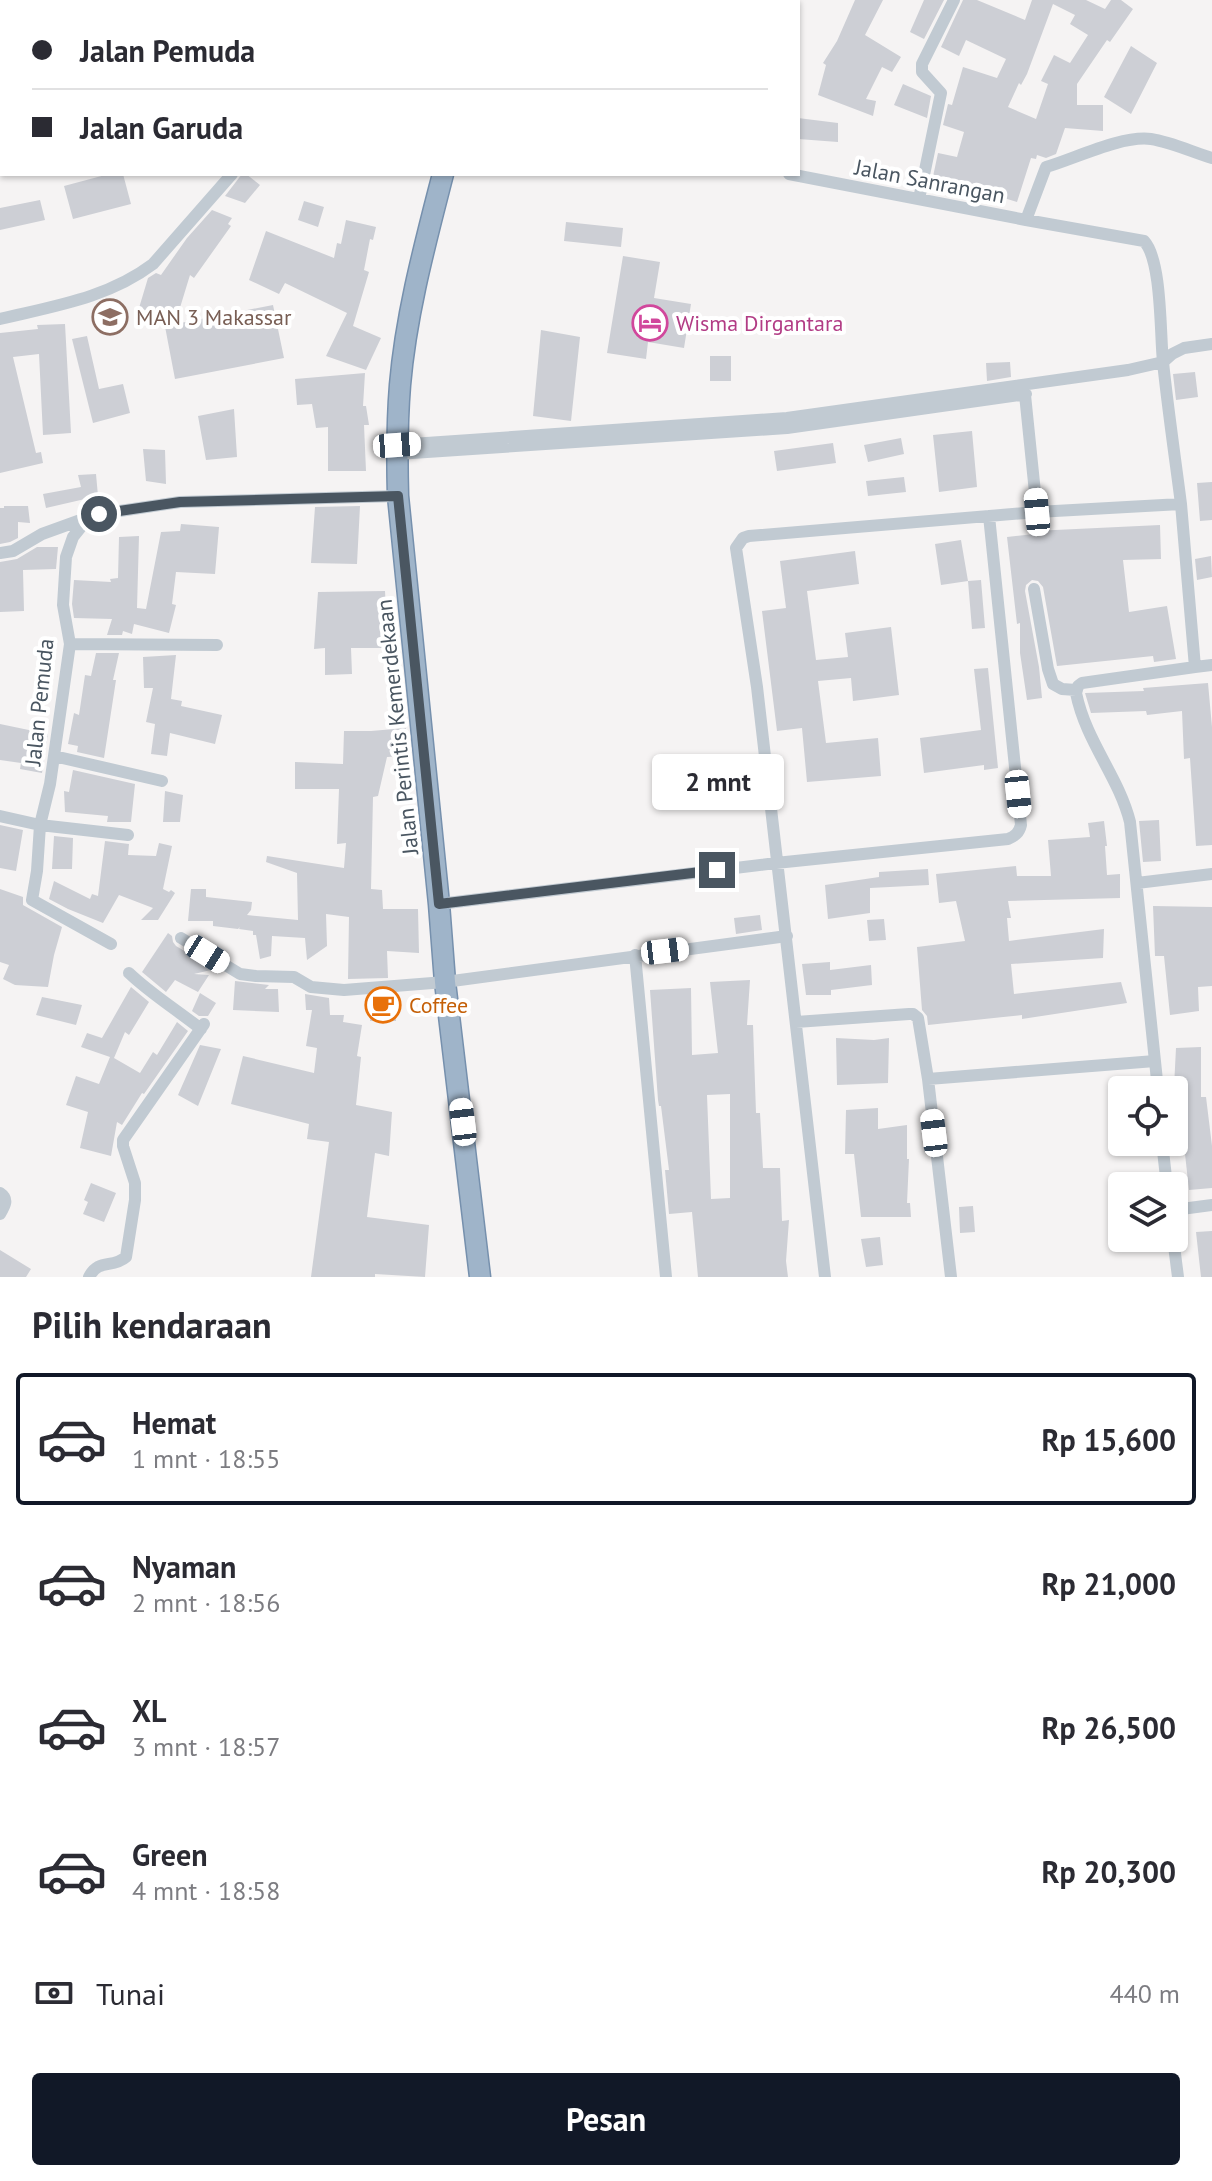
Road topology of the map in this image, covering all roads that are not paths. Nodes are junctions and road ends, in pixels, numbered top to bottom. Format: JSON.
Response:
{"nodes":[{"id":1,"x":954,"y":0,"type":"edge"},
{"id":2,"x":1212,"y":158,"type":"edge"},
{"id":3,"x":230,"y":176,"type":"edge"},
{"id":4,"x":442,"y":176,"type":"edge"},
{"id":5,"x":799,"y":176,"type":"edge"},
{"id":6,"x":919,"y":199,"type":"junction"},
{"id":7,"x":1026,"y":220,"type":"junction"},
{"id":8,"x":0,"y":319,"type":"edge"},
{"id":9,"x":1212,"y":344,"type":"edge"},
{"id":10,"x":1163,"y":362,"type":"junction"},
{"id":11,"x":1025,"y":390,"type":"junction"},
{"id":12,"x":397,"y":450,"type":"junction"},
{"id":13,"x":398,"y":496,"type":"junction"},
{"id":14,"x":1181,"y":504,"type":"junction"},
{"id":15,"x":1037,"y":512,"type":"junction"},
{"id":16,"x":989,"y":516,"type":"junction"},
{"id":17,"x":89,"y":517,"type":"junction"},
{"id":18,"x":0,"y":553,"type":"edge"},
{"id":19,"x":1034,"y":589,"type":"dead end"},
{"id":20,"x":70,"y":644,"type":"junction"},
{"id":21,"x":217,"y":645,"type":"dead end"},
{"id":22,"x":1212,"y":665,"type":"edge"},
{"id":23,"x":1195,"y":667,"type":"junction"},
{"id":24,"x":1076,"y":690,"type":"junction"},
{"id":25,"x":54,"y":756,"type":"junction"},
{"id":26,"x":162,"y":781,"type":"dead end"},
{"id":27,"x":0,"y":816,"type":"edge"},
{"id":28,"x":40,"y":825,"type":"junction"},
{"id":29,"x":128,"y":835,"type":"dead end"},
{"id":30,"x":776,"y":863,"type":"junction"},
{"id":31,"x":1212,"y":874,"type":"edge"},
{"id":32,"x":1137,"y":883,"type":"junction"},
{"id":33,"x":439,"y":904,"type":"junction"},
{"id":34,"x":787,"y":936,"type":"junction"},
{"id":35,"x":181,"y":938,"type":"dead end"},
{"id":36,"x":111,"y":944,"type":"dead end"},
{"id":37,"x":635,"y":955,"type":"junction"},
{"id":38,"x":129,"y":973,"type":"dead end"},
{"id":39,"x":445,"y":982,"type":"junction"},
{"id":40,"x":796,"y":1022,"type":"junction"},
{"id":41,"x":1155,"y":1061,"type":"junction"},
{"id":42,"x":1157,"y":1076,"type":"edge"},
{"id":43,"x":928,"y":1079,"type":"junction"},
{"id":44,"x":0,"y":1193,"type":"edge"},
{"id":45,"x":1212,"y":1205,"type":"edge"},
{"id":46,"x":1188,"y":1208,"type":"edge"},
{"id":47,"x":0,"y":1214,"type":"edge"},
{"id":48,"x":1175,"y":1252,"type":"edge"},
{"id":49,"x":89,"y":1277,"type":"edge"},
{"id":50,"x":480,"y":1277,"type":"edge"},
{"id":51,"x":666,"y":1277,"type":"edge"},
{"id":52,"x":825,"y":1277,"type":"edge"},
{"id":53,"x":951,"y":1277,"type":"edge"},
{"id":54,"x":1178,"y":1277,"type":"edge"}],
"edges":[{"from":1,"to":6,"type":"street"},
{"from":2,"to":7,"type":"street","name":"Jalan Sanrangan"},
{"from":3,"to":8,"type":"street"},
{"from":4,"to":12,"type":"highway","name":"Jalan Perintis Kemerdekaan"},
{"from":5,"to":6,"type":"street","name":"Jalan Sanrangan"},
{"from":6,"to":7,"type":"street","name":"Jalan Sanrangan"},
{"from":7,"to":10,"type":"street"},
{"from":9,"to":10,"type":"street"},
{"from":10,"to":11,"type":"street"},
{"from":10,"to":14,"type":"street"},
{"from":11,"to":12,"type":"street"},
{"from":11,"to":15,"type":"street"},
{"from":12,"to":13,"type":"highway","name":"Jalan Perintis Kemerdekaan"},
{"from":13,"to":17,"type":"street"},
{"from":13,"to":33,"type":"highway","name":"Jalan Perintis Kemerdekaan"},
{"from":14,"to":15,"type":"street"},
{"from":14,"to":23,"type":"street"},
{"from":15,"to":16,"type":"street"},
{"from":16,"to":30,"type":"street"},
{"from":16,"to":30,"type":"street"},
{"from":17,"to":18,"type":"street"},
{"from":17,"to":20,"type":"street","name":"Jalan Pemuda"},
{"from":19,"to":24,"type":"street"},
{"from":20,"to":21,"type":"street"},
{"from":20,"to":25,"type":"street","name":"Jalan Pemuda"},
{"from":22,"to":23,"type":"street"},
{"from":23,"to":24,"type":"street"},
{"from":24,"to":32,"type":"street"},
{"from":25,"to":26,"type":"street"},
{"from":25,"to":28,"type":"street","name":"Jalan Pemuda"},
{"from":27,"to":28,"type":"street"},
{"from":28,"to":29,"type":"street"},
{"from":28,"to":36,"type":"street","name":"Jalan Pemuda"},
{"from":30,"to":33,"type":"street"},
{"from":30,"to":34,"type":"street"},
{"from":31,"to":32,"type":"street"},
{"from":32,"to":41,"type":"street"},
{"from":33,"to":39,"type":"highway","name":"Jalan Perintis Kemerdekaan"},
{"from":34,"to":37,"type":"street"},
{"from":34,"to":40,"type":"street"},
{"from":35,"to":39,"type":"street"},
{"from":37,"to":39,"type":"street"},
{"from":37,"to":51,"type":"street"},
{"from":38,"to":49,"type":"street"},
{"from":39,"to":50,"type":"highway","name":"Jalan Perintis Kemerdekaan"},
{"from":40,"to":43,"type":"street"},
{"from":40,"to":52,"type":"street"},
{"from":41,"to":42,"type":"street"},
{"from":41,"to":43,"type":"street"},
{"from":43,"to":53,"type":"street"},
{"from":44,"to":47,"type":"street"},
{"from":45,"to":46,"type":"street"},
{"from":48,"to":54,"type":"street"}]}
